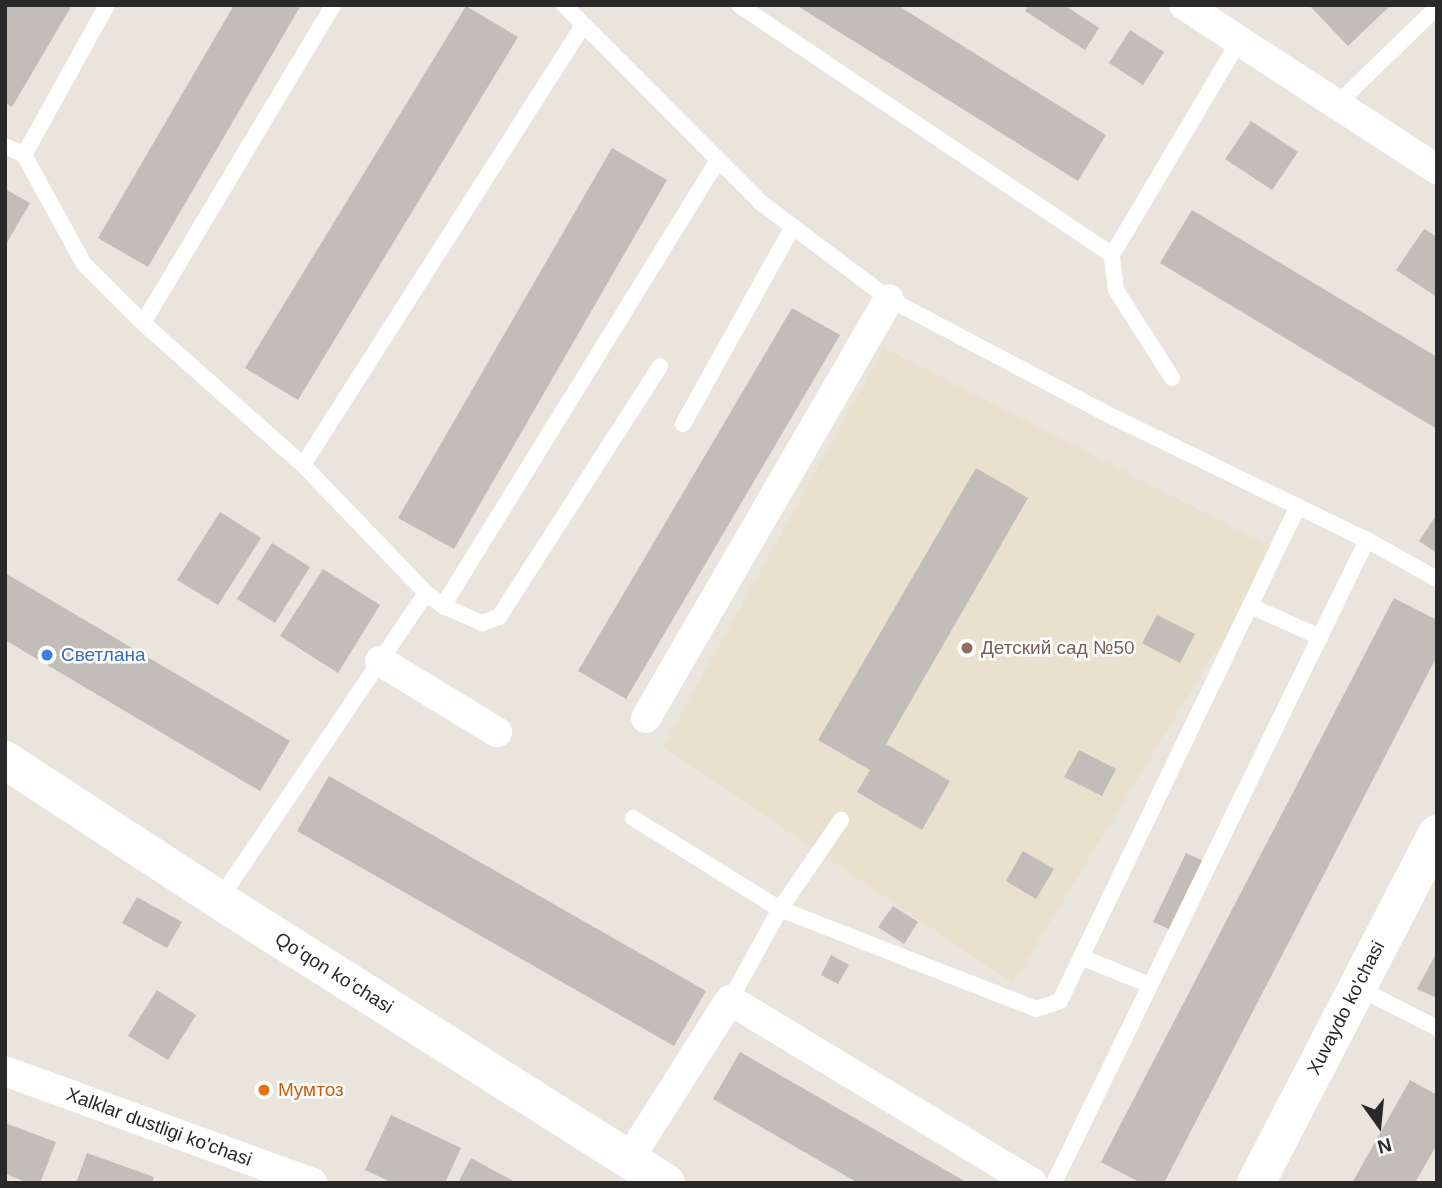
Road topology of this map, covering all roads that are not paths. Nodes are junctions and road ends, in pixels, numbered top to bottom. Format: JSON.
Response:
{"nodes":[{"id":1,"x":107,"y":5,"type":"edge"},
{"id":2,"x":333,"y":5,"type":"edge"},
{"id":3,"x":564,"y":5,"type":"edge"},
{"id":4,"x":739,"y":5,"type":"edge"},
{"id":5,"x":1184,"y":5,"type":"edge"},
{"id":6,"x":1437,"y":7,"type":"edge"},
{"id":7,"x":583,"y":27,"type":"junction"},
{"id":8,"x":1239,"y":41,"type":"junction"},
{"id":9,"x":1336,"y":105,"type":"junction"},
{"id":10,"x":5,"y":146,"type":"edge"},
{"id":11,"x":24,"y":155,"type":"junction"},
{"id":12,"x":718,"y":160,"type":"junction"},
{"id":13,"x":1437,"y":169,"type":"edge"},
{"id":14,"x":792,"y":228,"type":"junction"},
{"id":15,"x":1112,"y":255,"type":"junction"},
{"id":16,"x":889,"y":299,"type":"junction"},
{"id":17,"x":144,"y":323,"type":"junction"},
{"id":18,"x":660,"y":366,"type":"dead end"},
{"id":19,"x":1172,"y":378,"type":"dead end"},
{"id":20,"x":682,"y":424,"type":"dead end"},
{"id":21,"x":303,"y":465,"type":"junction"},
{"id":22,"x":1298,"y":506,"type":"junction"},
{"id":23,"x":1367,"y":540,"type":"junction"},
{"id":24,"x":1437,"y":579,"type":"edge"},
{"id":25,"x":426,"y":593,"type":"junction"},
{"id":26,"x":443,"y":606,"type":"junction"},
{"id":27,"x":1250,"y":607,"type":"junction"},
{"id":28,"x":1320,"y":637,"type":"junction"},
{"id":29,"x":380,"y":661,"type":"junction"},
{"id":30,"x":646,"y":718,"type":"dead end"},
{"id":31,"x":497,"y":732,"type":"dead end"},
{"id":32,"x":5,"y":760,"type":"edge"},
{"id":33,"x":633,"y":818,"type":"dead end"},
{"id":34,"x":841,"y":820,"type":"dead end"},
{"id":35,"x":1432,"y":849,"type":"edge"},
{"id":36,"x":219,"y":901,"type":"junction"},
{"id":37,"x":780,"y":909,"type":"junction"},
{"id":38,"x":1081,"y":957,"type":"junction"},
{"id":39,"x":1150,"y":985,"type":"junction"},
{"id":40,"x":1356,"y":987,"type":"junction"},
{"id":41,"x":730,"y":1000,"type":"junction"},
{"id":42,"x":1437,"y":1028,"type":"edge"},
{"id":43,"x":5,"y":1071,"type":"edge"},
{"id":44,"x":629,"y":1159,"type":"junction"},
{"id":45,"x":312,"y":1183,"type":"edge"},
{"id":46,"x":666,"y":1183,"type":"edge"},
{"id":47,"x":1032,"y":1183,"type":"edge"},
{"id":48,"x":1054,"y":1183,"type":"edge"},
{"id":49,"x":1256,"y":1183,"type":"edge"}],
"edges":[{"from":1,"to":11,"type":"lane"},
{"from":2,"to":17,"type":"lane"},
{"from":3,"to":7,"type":"lane"},
{"from":4,"to":15,"type":"lane"},
{"from":5,"to":8,"type":"street"},
{"from":6,"to":9,"type":"lane"},
{"from":7,"to":12,"type":"lane"},
{"from":7,"to":21,"type":"lane"},
{"from":8,"to":9,"type":"street"},
{"from":8,"to":15,"type":"lane"},
{"from":9,"to":13,"type":"street"},
{"from":10,"to":11,"type":"lane"},
{"from":11,"to":17,"type":"lane"},
{"from":12,"to":14,"type":"lane"},
{"from":12,"to":26,"type":"lane"},
{"from":14,"to":16,"type":"lane"},
{"from":14,"to":20,"type":"lane"},
{"from":15,"to":19,"type":"lane"},
{"from":16,"to":22,"type":"lane"},
{"from":16,"to":30,"type":"street"},
{"from":17,"to":21,"type":"lane"},
{"from":18,"to":26,"type":"lane"},
{"from":21,"to":25,"type":"lane"},
{"from":22,"to":23,"type":"lane"},
{"from":22,"to":27,"type":"lane"},
{"from":23,"to":24,"type":"lane"},
{"from":23,"to":28,"type":"lane"},
{"from":25,"to":26,"type":"lane"},
{"from":25,"to":29,"type":"lane"},
{"from":27,"to":28,"type":"lane"},
{"from":27,"to":38,"type":"lane"},
{"from":28,"to":39,"type":"lane"},
{"from":29,"to":31,"type":"street"},
{"from":29,"to":36,"type":"lane"},
{"from":32,"to":36,"type":"street","name":"Qoʻqon koʻchasi"},
{"from":33,"to":37,"type":"lane"},
{"from":34,"to":37,"type":"lane"},
{"from":35,"to":40,"type":"street","name":"Xuvaydo ko'chasi"},
{"from":36,"to":44,"type":"street","name":"Qoʻqon koʻchasi"},
{"from":37,"to":38,"type":"lane"},
{"from":37,"to":41,"type":"lane"},
{"from":38,"to":39,"type":"lane"},
{"from":39,"to":48,"type":"lane"},
{"from":40,"to":42,"type":"lane"},
{"from":40,"to":49,"type":"street","name":"Xuvaydo ko'chasi"},
{"from":41,"to":44,"type":"street"},
{"from":41,"to":47,"type":"street"},
{"from":43,"to":45,"type":"street","name":"Xalklar dustligi ko'chasi"},
{"from":44,"to":46,"type":"street","name":"Qoʻqon koʻchasi"}]}
